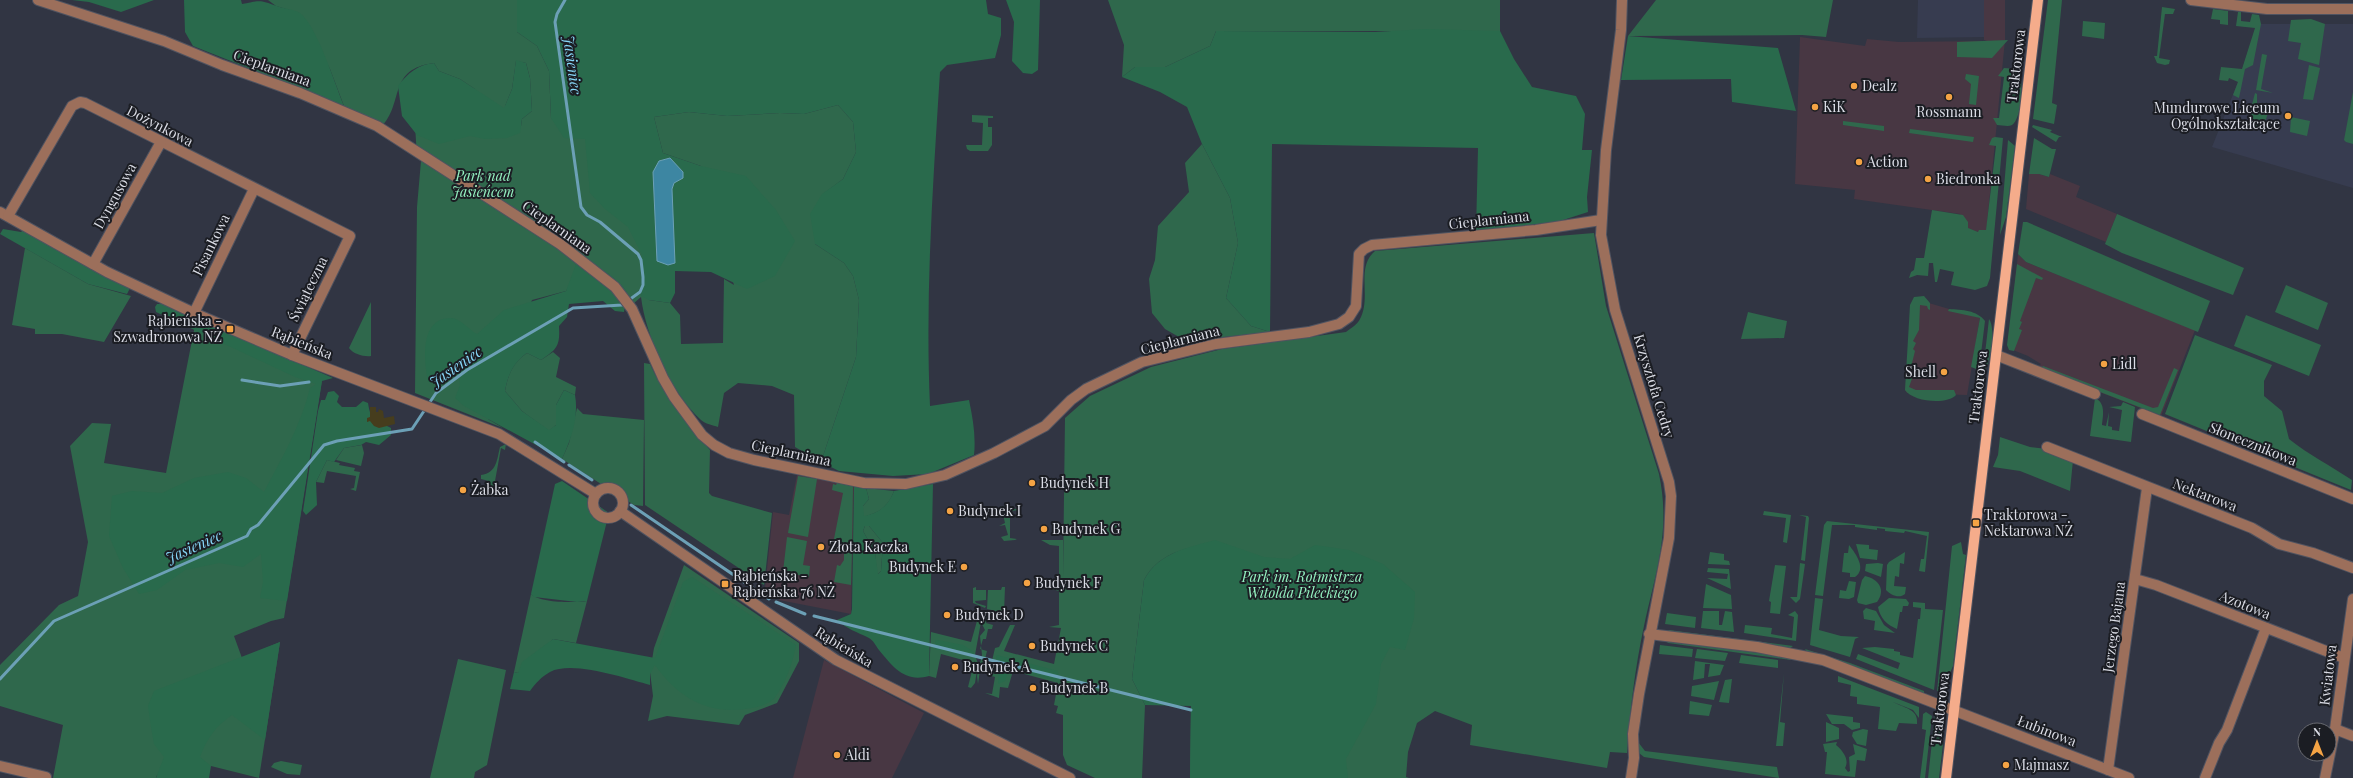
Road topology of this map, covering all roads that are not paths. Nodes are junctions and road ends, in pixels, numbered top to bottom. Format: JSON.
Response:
{"nodes":[{"id":1,"x":38,"y":0,"type":"edge"},
{"id":2,"x":1622,"y":0,"type":"edge"},
{"id":3,"x":2038,"y":0,"type":"edge"},
{"id":4,"x":2191,"y":0,"type":"edge"},
{"id":5,"x":2353,"y":9,"type":"edge"},
{"id":6,"x":161,"y":142,"type":"junction"},
{"id":7,"x":254,"y":189,"type":"junction"},
{"id":8,"x":4,"y":214,"type":"edge"},
{"id":9,"x":1601,"y":220,"type":"junction"},
{"id":10,"x":350,"y":236,"type":"joint"},
{"id":11,"x":93,"y":264,"type":"junction"},
{"id":12,"x":194,"y":313,"type":"junction"},
{"id":13,"x":292,"y":355,"type":"junction"},
{"id":14,"x":1996,"y":355,"type":"junction"},
{"id":15,"x":2095,"y":394,"type":"dead end"},
{"id":16,"x":2142,"y":414,"type":"dead end"},
{"id":17,"x":2047,"y":447,"type":"dead end"},
{"id":18,"x":2147,"y":488,"type":"junction"},
{"id":19,"x":596,"y":494,"type":"junction"},
{"id":20,"x":2353,"y":499,"type":"edge"},
{"id":21,"x":620,"y":511,"type":"junction"},
{"id":22,"x":2353,"y":568,"type":"edge"},
{"id":23,"x":2135,"y":579,"type":"junction"},
{"id":24,"x":2353,"y":599,"type":"edge"},
{"id":25,"x":2351,"y":620,"type":"edge"},
{"id":26,"x":2266,"y":628,"type":"junction"},
{"id":27,"x":1649,"y":634,"type":"junction"},
{"id":28,"x":2344,"y":658,"type":"junction"},
{"id":29,"x":1954,"y":710,"type":"junction"},
{"id":30,"x":2336,"y":722,"type":"edge"},
{"id":31,"x":2337,"y":730,"type":"edge"},
{"id":32,"x":2353,"y":736,"type":"edge"},
{"id":33,"x":2328,"y":762,"type":"edge"},
{"id":34,"x":0,"y":766,"type":"edge"},
{"id":35,"x":2108,"y":770,"type":"junction"},
{"id":36,"x":46,"y":777,"type":"dead end"},
{"id":37,"x":1070,"y":778,"type":"edge"},
{"id":38,"x":1630,"y":778,"type":"edge"},
{"id":39,"x":1946,"y":778,"type":"edge"},
{"id":40,"x":2129,"y":778,"type":"edge"},
{"id":41,"x":2205,"y":778,"type":"edge"},
{"id":42,"x":2325,"y":778,"type":"edge"}],
"edges":[{"from":1,"to":9,"type":"street","name":"Cieplarniana"},
{"from":2,"to":9,"type":"street","name":"Krzysztofa Cedry"},
{"from":3,"to":14,"type":"main road","name":"Traktorowa"},
{"from":4,"to":5,"type":"street"},
{"from":6,"to":7,"type":"street","name":"Dożynkowa"},
{"from":6,"to":8,"type":"street","name":"Dożynkowa"},
{"from":6,"to":11,"type":"street","name":"Dyngusowa"},
{"from":7,"to":10,"type":"street","name":"Dożynkowa"},
{"from":7,"to":12,"type":"street","name":"Pisankowa"},
{"from":8,"to":11,"type":"street","name":"Rąbieńska"},
{"from":9,"to":27,"type":"street","name":"Krzysztofa Cedry"},
{"from":10,"to":13,"type":"street","name":"Świąteczna"},
{"from":11,"to":12,"type":"street","name":"Rąbieńska"},
{"from":12,"to":13,"type":"street","name":"Rąbieńska"},
{"from":13,"to":19,"type":"street","name":"Rąbieńska"},
{"from":14,"to":15,"type":"street"},
{"from":14,"to":29,"type":"main road","name":"Traktorowa"},
{"from":16,"to":20,"type":"street","name":"Słonecznikowa"},
{"from":17,"to":18,"type":"street","name":"Nektarowa"},
{"from":18,"to":22,"type":"street","name":"Nektarowa"},
{"from":18,"to":23,"type":"street","name":"Jerzego Bajana"},
{"from":19,"to":21,"type":"street"},
{"from":19,"to":21,"type":"street"},
{"from":21,"to":37,"type":"street","name":"Rąbieńska"},
{"from":23,"to":26,"type":"street","name":"Azotowa"},
{"from":23,"to":35,"type":"street","name":"Jerzego Bajana"},
{"from":24,"to":25,"type":"street","name":"Kwiatowa"},
{"from":25,"to":28,"type":"street","name":"Kwiatowa"},
{"from":26,"to":28,"type":"street","name":"Azotowa"},
{"from":26,"to":41,"type":"street"},
{"from":27,"to":29,"type":"street","name":"Łubinowa"},
{"from":27,"to":38,"type":"street","name":"Krzysztofa Cedry"},
{"from":28,"to":30,"type":"street","name":"Kwiatowa"},
{"from":29,"to":35,"type":"street","name":"Łubinowa"},
{"from":29,"to":39,"type":"main road","name":"Traktorowa"},
{"from":31,"to":32,"type":"street"},
{"from":33,"to":42,"type":"street","name":"Kwiatowa"},
{"from":34,"to":36,"type":"street"},
{"from":35,"to":40,"type":"street","name":"Łubinowa"}]}
